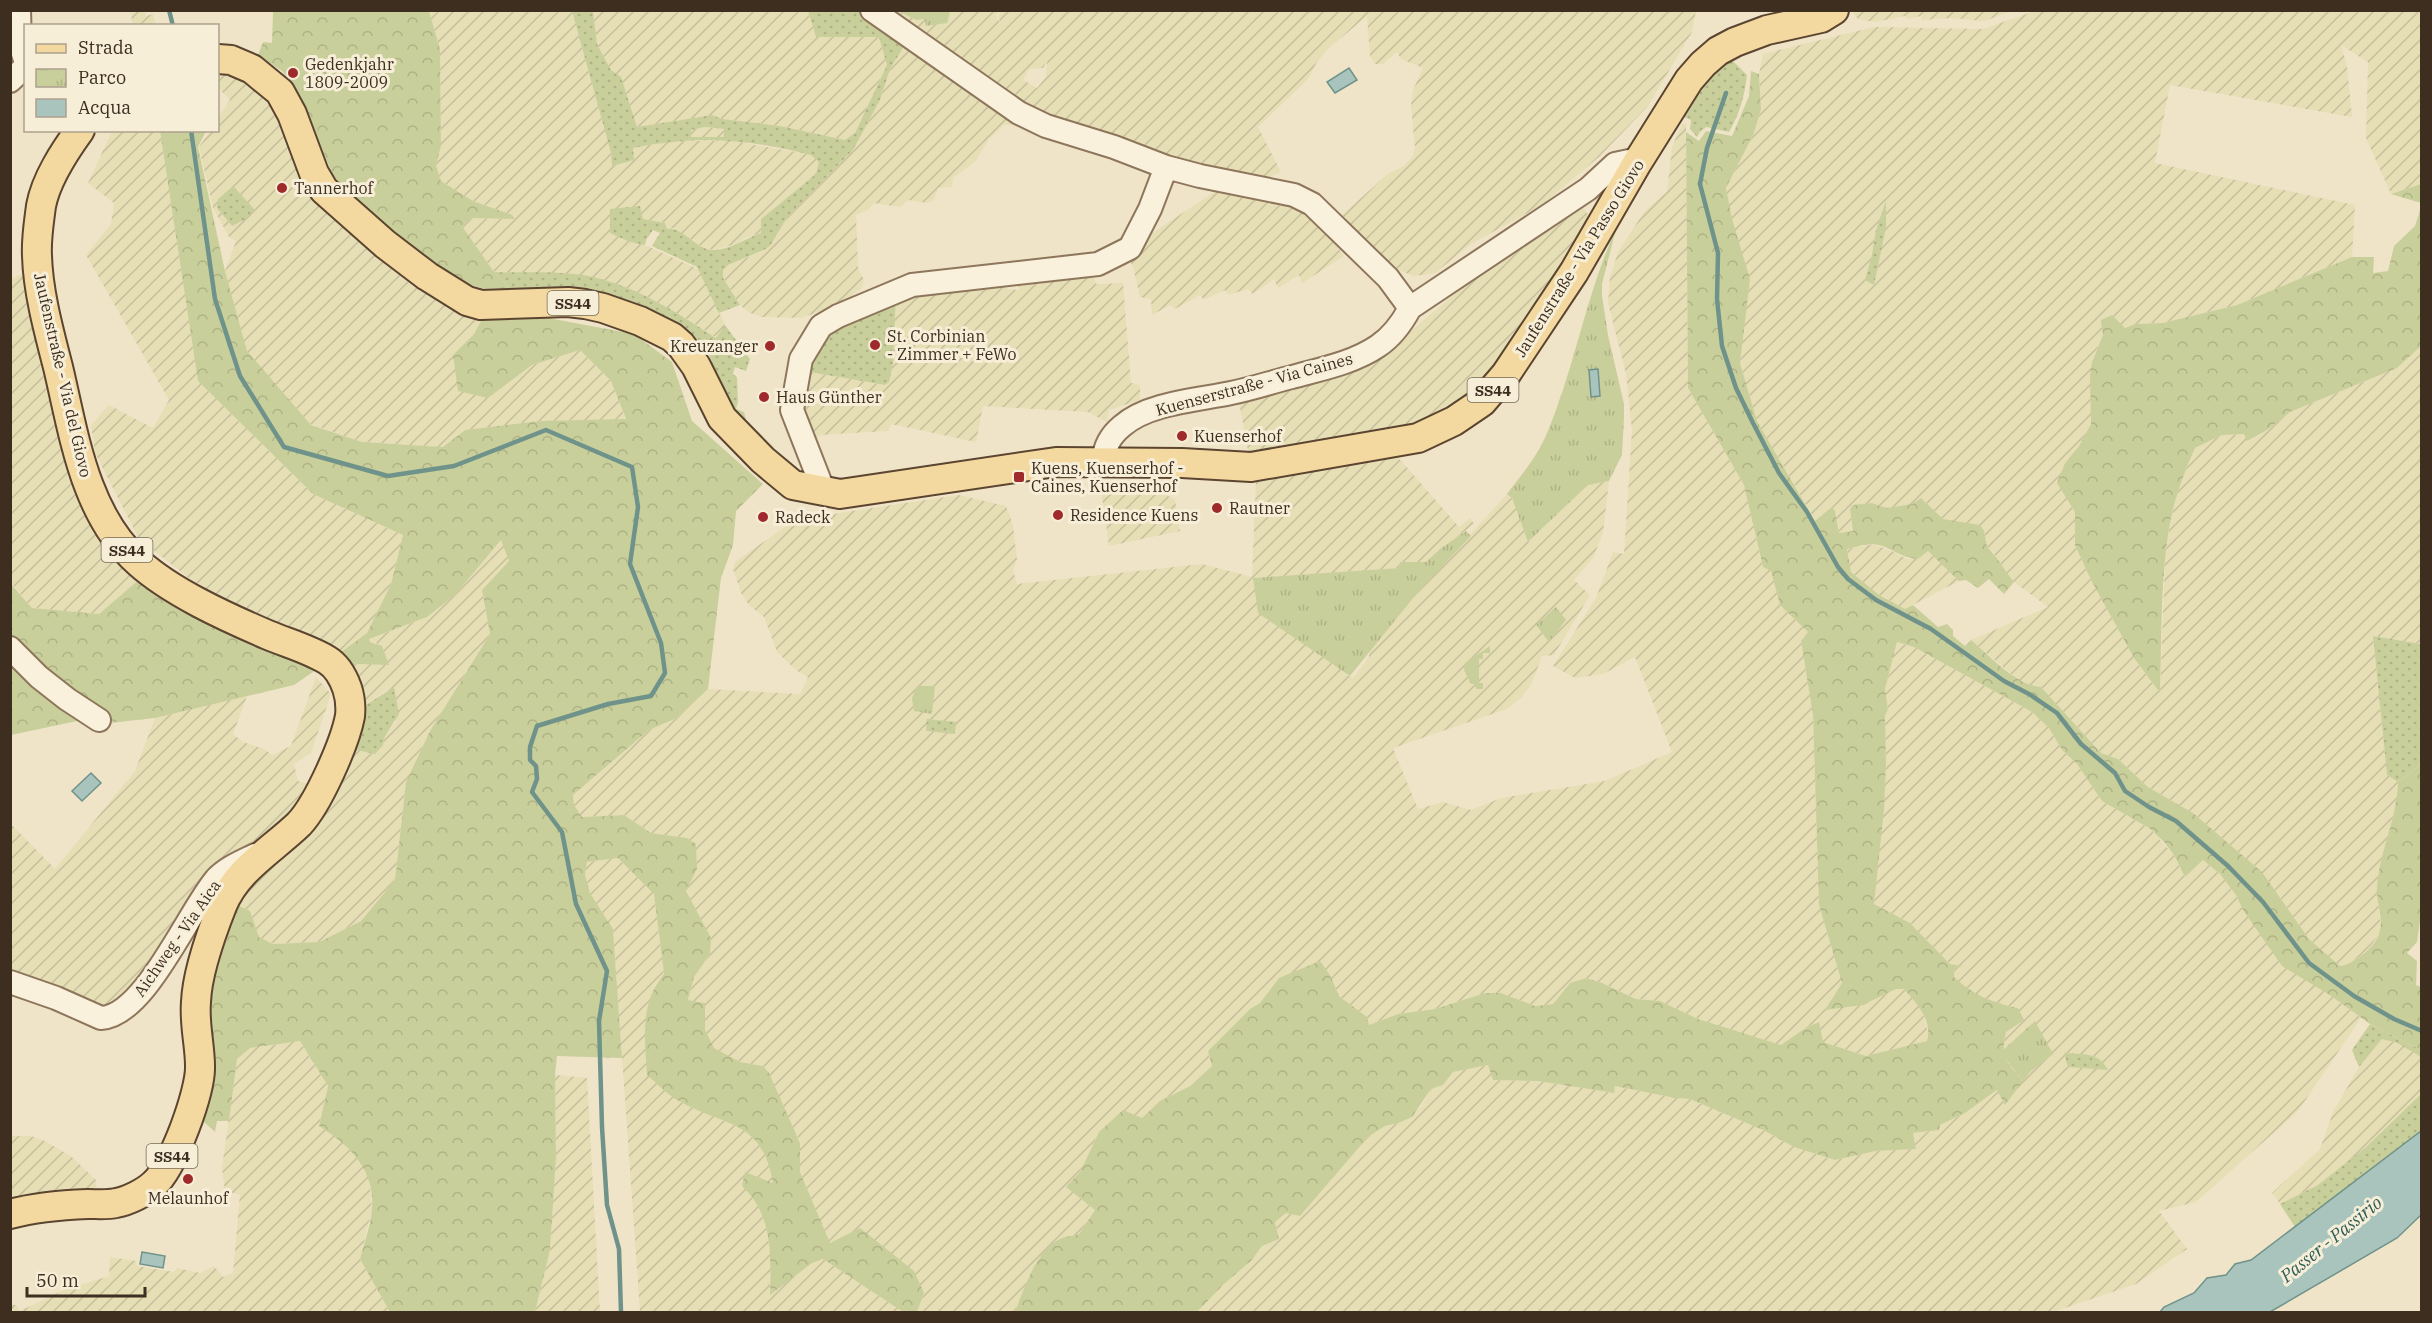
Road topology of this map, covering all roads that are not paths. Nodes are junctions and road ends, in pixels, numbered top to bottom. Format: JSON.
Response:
{"nodes":[{"id":1,"x":19,"y":10,"type":"edge"},
{"id":2,"x":872,"y":10,"type":"edge"},
{"id":3,"x":1834,"y":10,"type":"edge"},
{"id":4,"x":24,"y":57,"type":"edge"},
{"id":5,"x":224,"y":59,"type":"edge"},
{"id":6,"x":24,"y":66,"type":"edge"},
{"id":7,"x":10,"y":81,"type":"edge"},
{"id":8,"x":79,"y":132,"type":"edge"},
{"id":9,"x":1637,"y":163,"type":"junction"},
{"id":10,"x":1166,"y":166,"type":"junction"},
{"id":11,"x":1410,"y":308,"type":"junction"},
{"id":12,"x":1103,"y":461,"type":"junction"},
{"id":13,"x":824,"y":492,"type":"junction"},
{"id":14,"x":10,"y":648,"type":"edge"},
{"id":15,"x":99,"y":720,"type":"dead end"},
{"id":16,"x":275,"y":844,"type":"junction"},
{"id":17,"x":10,"y":982,"type":"edge"},
{"id":18,"x":10,"y":1214,"type":"edge"}],
"edges":[{"from":1,"to":4,"type":"street"},
{"from":2,"to":10,"type":"street"},
{"from":3,"to":9,"type":"main road","name":"Jaufenstraße - Via Passo Giovo","number":"SS44"},
{"from":5,"to":13,"type":"main road","name":"Jaufenstraße - Via Passo Giovo","number":"SS44"},
{"from":6,"to":7,"type":"street"},
{"from":8,"to":16,"type":"main road","name":"Jaufenstraße - Via del Giovo","number":"SS44"},
{"from":9,"to":11,"type":"street","name":"Kuenserstraße - Via Caines"},
{"from":9,"to":12,"type":"main road","name":"Jaufenstraße - Via Passo Giovo","number":"SS44"},
{"from":10,"to":11,"type":"street"},
{"from":10,"to":13,"type":"street"},
{"from":11,"to":12,"type":"street","name":"Kuenserstraße - Via Caines"},
{"from":12,"to":13,"type":"main road","name":"Jaufenstraße - Via Passo Giovo","number":"SS44"},
{"from":14,"to":15,"type":"street"},
{"from":16,"to":17,"type":"street","name":"Aichweg - Via Aica"},
{"from":16,"to":18,"type":"main road","name":"Jaufenstraße - Via del Giovo","number":"SS44"}]}
